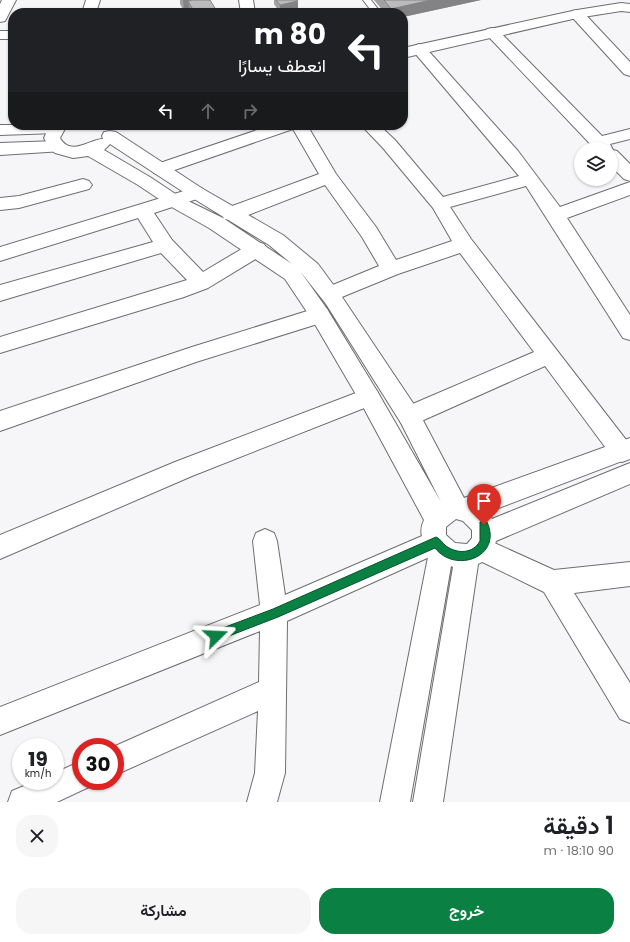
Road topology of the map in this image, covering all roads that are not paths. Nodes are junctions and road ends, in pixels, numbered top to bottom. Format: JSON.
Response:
{"nodes":[{"id":1,"x":9,"y":0,"type":"edge"},
{"id":2,"x":367,"y":0,"type":"edge"},
{"id":3,"x":582,"y":0,"type":"edge"},
{"id":4,"x":560,"y":4,"type":"dead end"},
{"id":5,"x":598,"y":5,"type":"edge"},
{"id":6,"x":373,"y":8,"type":"edge"},
{"id":7,"x":630,"y":8,"type":"edge"},
{"id":8,"x":515,"y":13,"type":"dead end"},
{"id":9,"x":577,"y":14,"type":"junction"},
{"id":10,"x":0,"y":18,"type":"edge"},
{"id":11,"x":492,"y":32,"type":"junction"},
{"id":12,"x":408,"y":39,"type":"edge"},
{"id":13,"x":419,"y":49,"type":"junction"},
{"id":14,"x":408,"y":52,"type":"edge"},
{"id":15,"x":630,"y":71,"type":"edge"},
{"id":16,"x":55,"y":130,"type":"edge"},
{"id":17,"x":111,"y":130,"type":"edge"},
{"id":18,"x":113,"y":130,"type":"edge"},
{"id":19,"x":254,"y":130,"type":"edge"},
{"id":20,"x":302,"y":130,"type":"edge"},
{"id":21,"x":374,"y":130,"type":"edge"},
{"id":22,"x":240,"y":132,"type":"edge"},
{"id":23,"x":630,"y":134,"type":"edge"},
{"id":24,"x":598,"y":142,"type":"edge"},
{"id":25,"x":611,"y":142,"type":"edge"},
{"id":26,"x":57,"y":147,"type":"junction"},
{"id":27,"x":0,"y":149,"type":"edge"},
{"id":28,"x":90,"y":150,"type":"junction"},
{"id":29,"x":618,"y":162,"type":"edge"},
{"id":30,"x":160,"y":169,"type":"junction"},
{"id":31,"x":630,"y":175,"type":"edge"},
{"id":32,"x":329,"y":177,"type":"junction"},
{"id":33,"x":530,"y":179,"type":"junction"},
{"id":34,"x":83,"y":185,"type":"dead end"},
{"id":35,"x":630,"y":188,"type":"edge"},
{"id":36,"x":197,"y":193,"type":"junction"},
{"id":37,"x":174,"y":201,"type":"junction"},
{"id":38,"x":0,"y":204,"type":"edge"},
{"id":39,"x":439,"y":204,"type":"junction"},
{"id":40,"x":144,"y":210,"type":"junction"},
{"id":41,"x":231,"y":214,"type":"junction"},
{"id":42,"x":555,"y":216,"type":"junction"},
{"id":43,"x":464,"y":244,"type":"junction"},
{"id":44,"x":165,"y":245,"type":"junction"},
{"id":45,"x":257,"y":249,"type":"junction"},
{"id":46,"x":0,"y":254,"type":"edge"},
{"id":47,"x":391,"y":269,"type":"junction"},
{"id":48,"x":201,"y":283,"type":"junction"},
{"id":49,"x":0,"y":293,"type":"edge"},
{"id":50,"x":330,"y":294,"type":"junction"},
{"id":51,"x":320,"y":314,"type":"junction"},
{"id":52,"x":630,"y":332,"type":"edge"},
{"id":53,"x":0,"y":345,"type":"edge"},
{"id":54,"x":549,"y":355,"type":"junction"},
{"id":55,"x":369,"y":397,"type":"junction"},
{"id":56,"x":409,"y":416,"type":"junction"},
{"id":57,"x":0,"y":421,"type":"edge"},
{"id":58,"x":627,"y":458,"type":"edge"},
{"id":59,"x":447,"y":525,"type":"junction"},
{"id":60,"x":266,"y":542,"type":"dead end"},
{"id":61,"x":478,"y":546,"type":"junction"},
{"id":62,"x":0,"y":547,"type":"edge"},
{"id":63,"x":630,"y":574,"type":"edge"},
{"id":64,"x":553,"y":583,"type":"junction"},
{"id":65,"x":274,"y":613,"type":"junction"},
{"id":66,"x":272,"y":690,"type":"junction"},
{"id":67,"x":630,"y":709,"type":"edge"},
{"id":68,"x":0,"y":721,"type":"edge"},
{"id":69,"x":124,"y":757,"type":"edge"},
{"id":70,"x":72,"y":780,"type":"edge"},
{"id":71,"x":23,"y":802,"type":"edge"},
{"id":72,"x":262,"y":802,"type":"edge"},
{"id":73,"x":395,"y":802,"type":"edge"},
{"id":74,"x":428,"y":802,"type":"edge"}],
"edges":[{"from":1,"to":10,"type":"street"},
{"from":2,"to":6,"type":"lane"},
{"from":3,"to":4,"type":"street"},
{"from":5,"to":7,"type":"street"},
{"from":5,"to":9,"type":"street"},
{"from":8,"to":12,"type":"street"},
{"from":9,"to":11,"type":"street"},
{"from":9,"to":15,"type":"street"},
{"from":11,"to":13,"type":"street"},
{"from":11,"to":24,"type":"street"},
{"from":13,"to":14,"type":"street"},
{"from":13,"to":33,"type":"street"},
{"from":16,"to":26,"type":"street"},
{"from":17,"to":28,"type":"street"},
{"from":18,"to":30,"type":"street"},
{"from":19,"to":22,"type":"street"},
{"from":20,"to":32,"type":"street"},
{"from":21,"to":39,"type":"street"},
{"from":22,"to":30,"type":"street"},
{"from":23,"to":25,"type":"street"},
{"from":26,"to":27,"type":"street"},
{"from":26,"to":28,"type":"street"},
{"from":28,"to":37,"type":"street"},
{"from":29,"to":31,"type":"street"},
{"from":30,"to":36,"type":"street"},
{"from":32,"to":41,"type":"street"},
{"from":32,"to":47,"type":"street"},
{"from":33,"to":39,"type":"street"},
{"from":33,"to":42,"type":"street"},
{"from":34,"to":38,"type":"street"},
{"from":35,"to":42,"type":"street"},
{"from":36,"to":37,"type":"street"},
{"from":36,"to":41,"type":"street"},
{"from":37,"to":40,"type":"street"},
{"from":37,"to":45,"type":"street"},
{"from":39,"to":43,"type":"street"},
{"from":40,"to":44,"type":"street"},
{"from":40,"to":46,"type":"street"},
{"from":41,"to":50,"type":"street"},
{"from":42,"to":52,"type":"street"},
{"from":43,"to":47,"type":"street"},
{"from":43,"to":54,"type":"street"},
{"from":44,"to":48,"type":"street"},
{"from":44,"to":49,"type":"street"},
{"from":45,"to":48,"type":"street"},
{"from":45,"to":51,"type":"street"},
{"from":47,"to":50,"type":"street"},
{"from":48,"to":53,"type":"street"},
{"from":50,"to":56,"type":"street"},
{"from":51,"to":55,"type":"street"},
{"from":51,"to":57,"type":"street"},
{"from":54,"to":56,"type":"street"},
{"from":54,"to":58,"type":"street"},
{"from":55,"to":59,"type":"street"},
{"from":55,"to":62,"type":"street"},
{"from":56,"to":59,"type":"street"},
{"from":58,"to":59,"type":"street"},
{"from":58,"to":61,"type":"street"},
{"from":59,"to":61,"type":"street"},
{"from":59,"to":61,"type":"street"},
{"from":59,"to":65,"type":"street"},
{"from":59,"to":73,"type":"street"},
{"from":60,"to":65,"type":"street"},
{"from":61,"to":64,"type":"street"},
{"from":61,"to":74,"type":"street"},
{"from":63,"to":64,"type":"street"},
{"from":64,"to":67,"type":"street"},
{"from":65,"to":66,"type":"street"},
{"from":65,"to":68,"type":"street"},
{"from":66,"to":69,"type":"street"},
{"from":66,"to":72,"type":"street"},
{"from":70,"to":71,"type":"street"}]}
